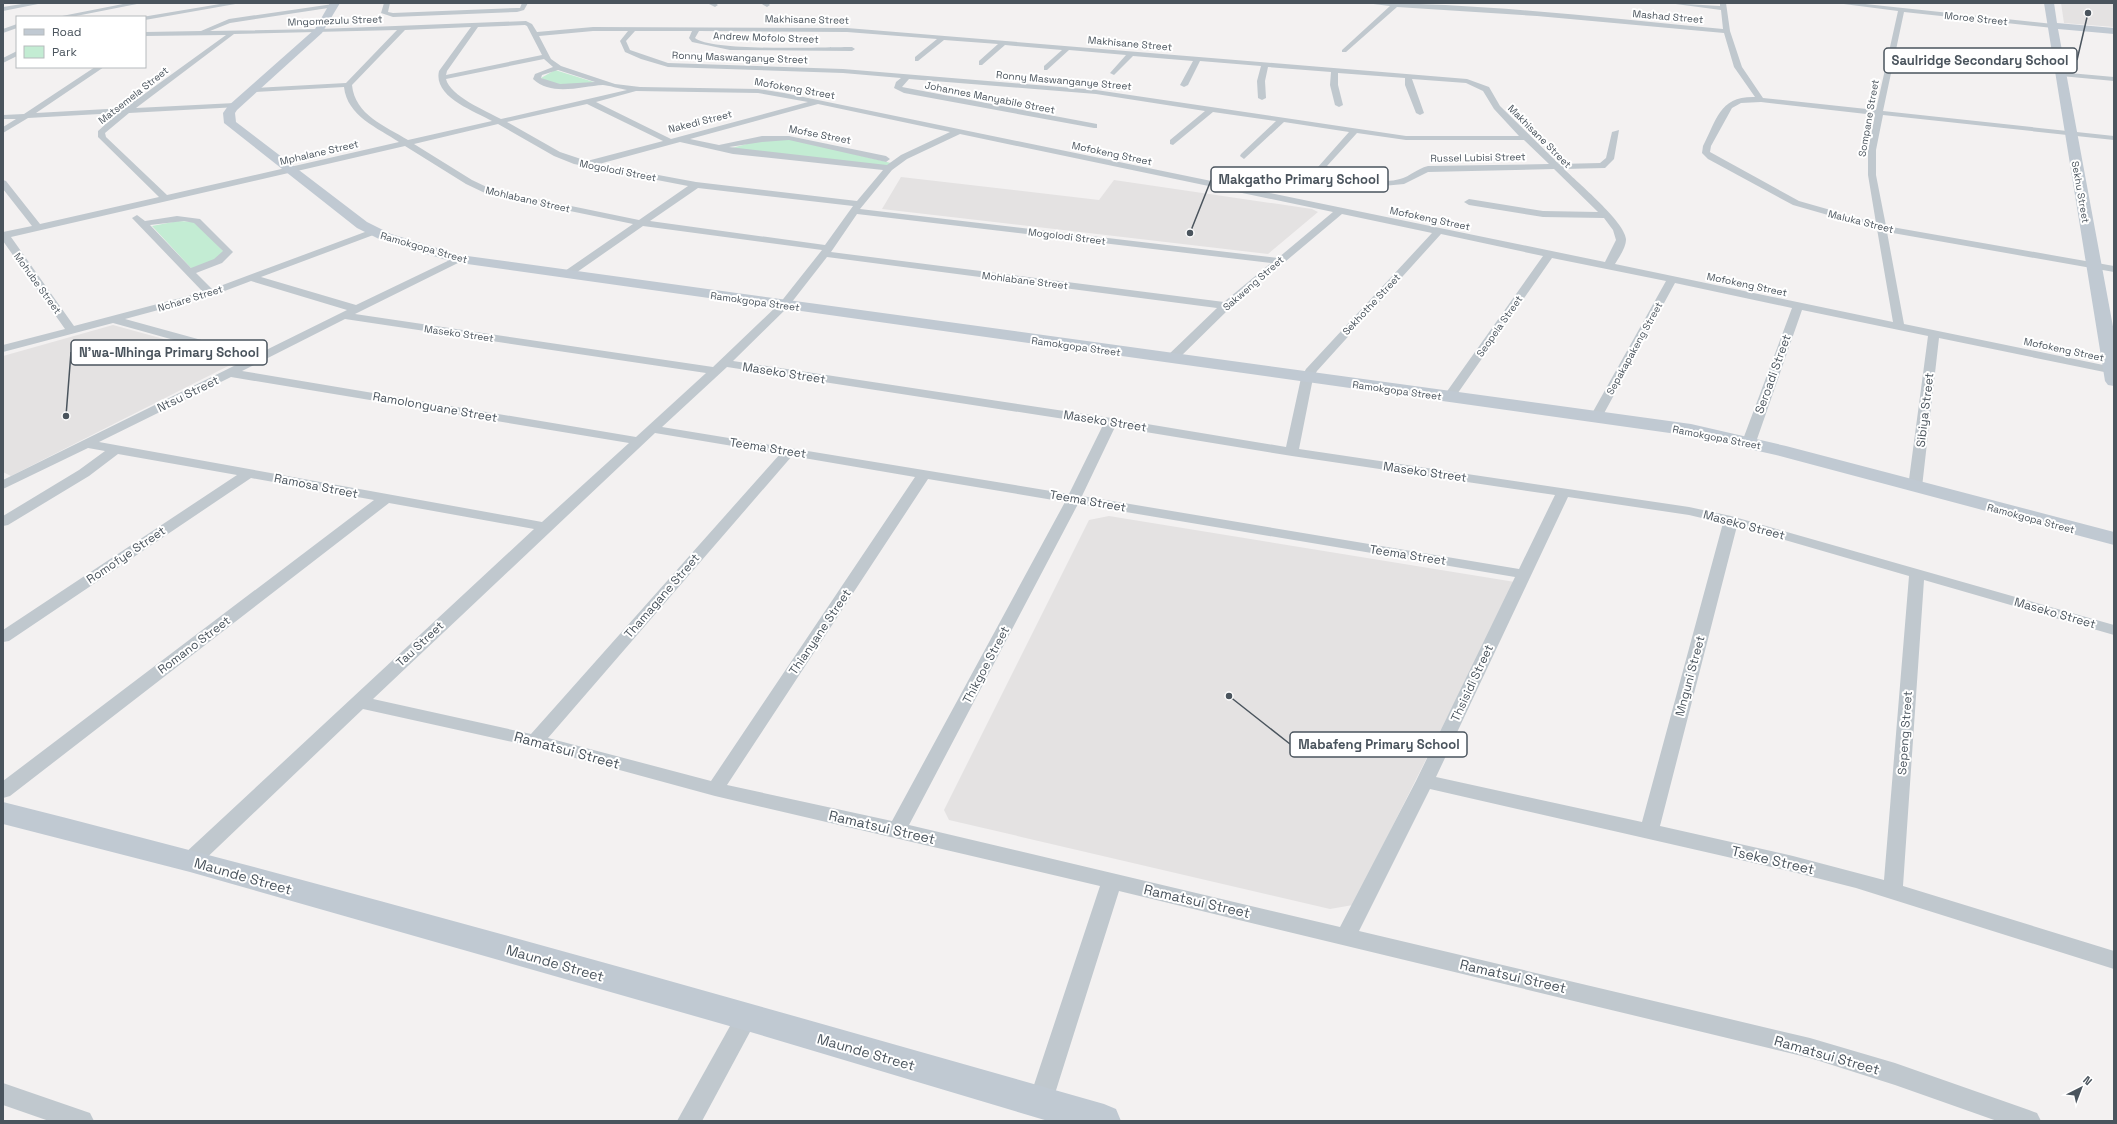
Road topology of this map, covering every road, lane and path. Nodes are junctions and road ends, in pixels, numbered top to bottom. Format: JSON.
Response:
{"nodes":[{"id":1,"x":40,"y":3,"type":"edge"},
{"id":2,"x":139,"y":3,"type":"edge"},
{"id":3,"x":238,"y":3,"type":"edge"},
{"id":4,"x":387,"y":3,"type":"edge"},
{"id":5,"x":525,"y":3,"type":"edge"},
{"id":6,"x":1368,"y":3,"type":"edge"},
{"id":7,"x":1671,"y":3,"type":"edge"},
{"id":8,"x":1839,"y":3,"type":"edge"},
{"id":9,"x":2049,"y":3,"type":"edge"},
{"id":10,"x":334,"y":4,"type":"edge"},
{"id":11,"x":1396,"y":4,"type":"edge"},
{"id":12,"x":1722,"y":5,"type":"edge"},
{"id":13,"x":3,"y":9,"type":"edge"},
{"id":14,"x":1901,"y":10,"type":"junction"},
{"id":15,"x":66,"y":16,"type":"edge"},
{"id":16,"x":146,"y":18,"type":"edge"},
{"id":17,"x":526,"y":23,"type":"joint"},
{"id":18,"x":476,"y":24,"type":"junction"},
{"id":19,"x":16,"y":26,"type":"edge"},
{"id":20,"x":2052,"y":26,"type":"junction"},
{"id":21,"x":403,"y":28,"type":"junction"},
{"id":22,"x":633,"y":29,"type":"junction"},
{"id":23,"x":697,"y":29,"type":"junction"},
{"id":24,"x":3,"y":31,"type":"edge"},
{"id":25,"x":319,"y":31,"type":"junction"},
{"id":26,"x":1727,"y":31,"type":"junction"},
{"id":27,"x":2114,"y":31,"type":"edge"},
{"id":28,"x":199,"y":33,"type":"junction"},
{"id":29,"x":232,"y":33,"type":"junction"},
{"id":30,"x":149,"y":34,"type":"edge"},
{"id":31,"x":536,"y":34,"type":"junction"},
{"id":32,"x":3,"y":35,"type":"edge"},
{"id":33,"x":16,"y":35,"type":"edge"},
{"id":34,"x":944,"y":37,"type":"junction"},
{"id":35,"x":1004,"y":42,"type":"junction"},
{"id":36,"x":1068,"y":48,"type":"junction"},
{"id":37,"x":852,"y":49,"type":"dead end"},
{"id":38,"x":1344,"y":51,"type":"dead end"},
{"id":39,"x":1131,"y":53,"type":"junction"},
{"id":40,"x":16,"y":54,"type":"edge"},
{"id":41,"x":547,"y":56,"type":"junction"},
{"id":42,"x":918,"y":58,"type":"dead end"},
{"id":43,"x":1198,"y":58,"type":"junction"},
{"id":44,"x":3,"y":61,"type":"edge"},
{"id":45,"x":982,"y":63,"type":"dead end"},
{"id":46,"x":1265,"y":64,"type":"junction"},
{"id":47,"x":98,"y":68,"type":"edge"},
{"id":48,"x":558,"y":68,"type":"junction"},
{"id":49,"x":1046,"y":68,"type":"dead end"},
{"id":50,"x":1335,"y":69,"type":"junction"},
{"id":51,"x":1114,"y":73,"type":"dead end"},
{"id":52,"x":2061,"y":74,"type":"junction"},
{"id":53,"x":1408,"y":75,"type":"junction"},
{"id":54,"x":907,"y":77,"type":"junction"},
{"id":55,"x":442,"y":78,"type":"junction"},
{"id":56,"x":2114,"y":79,"type":"edge"},
{"id":57,"x":606,"y":84,"type":"junction"},
{"id":58,"x":348,"y":85,"type":"junction"},
{"id":59,"x":1184,"y":85,"type":"dead end"},
{"id":60,"x":640,"y":89,"type":"junction"},
{"id":61,"x":255,"y":90,"type":"junction"},
{"id":62,"x":1262,"y":98,"type":"dead end"},
{"id":63,"x":1761,"y":100,"type":"junction"},
{"id":64,"x":590,"y":102,"type":"junction"},
{"id":65,"x":820,"y":102,"type":"junction"},
{"id":66,"x":235,"y":105,"type":"junction"},
{"id":67,"x":1339,"y":105,"type":"dead end"},
{"id":68,"x":1212,"y":109,"type":"junction"},
{"id":69,"x":128,"y":111,"type":"junction"},
{"id":70,"x":1420,"y":113,"type":"dead end"},
{"id":71,"x":1879,"y":113,"type":"junction"},
{"id":72,"x":25,"y":116,"type":"junction"},
{"id":73,"x":3,"y":117,"type":"edge"},
{"id":74,"x":1282,"y":120,"type":"junction"},
{"id":75,"x":501,"y":122,"type":"junction"},
{"id":76,"x":1094,"y":126,"type":"dead end"},
{"id":77,"x":3,"y":131,"type":"edge"},
{"id":78,"x":1355,"y":131,"type":"junction"},
{"id":79,"x":957,"y":132,"type":"junction"},
{"id":80,"x":1616,"y":132,"type":"dead end"},
{"id":81,"x":2071,"y":134,"type":"junction"},
{"id":82,"x":1526,"y":138,"type":"junction"},
{"id":83,"x":2114,"y":138,"type":"edge"},
{"id":84,"x":673,"y":140,"type":"junction"},
{"id":85,"x":1173,"y":142,"type":"dead end"},
{"id":86,"x":408,"y":144,"type":"junction"},
{"id":87,"x":716,"y":148,"type":"junction"},
{"id":88,"x":1244,"y":156,"type":"dead end"},
{"id":89,"x":586,"y":164,"type":"junction"},
{"id":90,"x":892,"y":165,"type":"junction"},
{"id":91,"x":1556,"y":167,"type":"junction"},
{"id":92,"x":290,"y":170,"type":"junction"},
{"id":93,"x":3,"y":183,"type":"edge"},
{"id":94,"x":696,"y":185,"type":"junction"},
{"id":95,"x":165,"y":198,"type":"junction"},
{"id":96,"x":1469,"y":202,"type":"dead end"},
{"id":97,"x":127,"y":207,"type":"junction"},
{"id":98,"x":857,"y":208,"type":"junction"},
{"id":99,"x":1340,"y":211,"type":"junction"},
{"id":100,"x":1607,"y":215,"type":"junction"},
{"id":101,"x":640,"y":222,"type":"junction"},
{"id":102,"x":142,"y":224,"type":"junction"},
{"id":103,"x":38,"y":228,"type":"junction"},
{"id":104,"x":1883,"y":228,"type":"junction"},
{"id":105,"x":1439,"y":231,"type":"junction"},
{"id":106,"x":373,"y":232,"type":"junction"},
{"id":107,"x":5,"y":240,"type":"edge"},
{"id":108,"x":826,"y":251,"type":"junction"},
{"id":109,"x":1549,"y":255,"type":"junction"},
{"id":110,"x":458,"y":259,"type":"junction"},
{"id":111,"x":1278,"y":261,"type":"junction"},
{"id":112,"x":2095,"y":266,"type":"junction"},
{"id":113,"x":1608,"y":267,"type":"junction"},
{"id":114,"x":2114,"y":269,"type":"edge"},
{"id":115,"x":189,"y":272,"type":"junction"},
{"id":116,"x":566,"y":275,"type":"junction"},
{"id":117,"x":252,"y":278,"type":"junction"},
{"id":118,"x":1672,"y":280,"type":"junction"},
{"id":119,"x":210,"y":293,"type":"junction"},
{"id":120,"x":784,"y":305,"type":"junction"},
{"id":121,"x":1798,"y":305,"type":"junction"},
{"id":122,"x":1226,"y":306,"type":"junction"},
{"id":123,"x":357,"y":309,"type":"junction"},
{"id":124,"x":344,"y":316,"type":"junction"},
{"id":125,"x":115,"y":320,"type":"junction"},
{"id":126,"x":1899,"y":326,"type":"junction"},
{"id":127,"x":72,"y":331,"type":"junction"},
{"id":128,"x":1934,"y":333,"type":"junction"},
{"id":129,"x":3,"y":349,"type":"edge"},
{"id":130,"x":257,"y":359,"type":"junction"},
{"id":131,"x":1171,"y":359,"type":"junction"},
{"id":132,"x":720,"y":367,"type":"junction"},
{"id":133,"x":231,"y":373,"type":"junction"},
{"id":134,"x":2113,"y":376,"type":"edge"},
{"id":135,"x":1307,"y":378,"type":"junction"},
{"id":136,"x":1449,"y":397,"type":"junction"},
{"id":137,"x":1596,"y":417,"type":"junction"},
{"id":138,"x":1111,"y":422,"type":"junction"},
{"id":139,"x":652,"y":429,"type":"junction"},
{"id":140,"x":639,"y":441,"type":"junction"},
{"id":141,"x":1749,"y":442,"type":"junction"},
{"id":142,"x":87,"y":444,"type":"junction"},
{"id":143,"x":116,"y":450,"type":"junction"},
{"id":144,"x":789,"y":452,"type":"junction"},
{"id":145,"x":1292,"y":452,"type":"junction"},
{"id":146,"x":248,"y":474,"type":"junction"},
{"id":147,"x":924,"y":474,"type":"junction"},
{"id":148,"x":3,"y":485,"type":"edge"},
{"id":149,"x":1915,"y":487,"type":"junction"},
{"id":150,"x":1563,"y":492,"type":"junction"},
{"id":151,"x":385,"y":499,"type":"junction"},
{"id":152,"x":1074,"y":499,"type":"junction"},
{"id":153,"x":1732,"y":520,"type":"junction"},
{"id":154,"x":3,"y":522,"type":"edge"},
{"id":155,"x":545,"y":527,"type":"junction"},
{"id":156,"x":2114,"y":539,"type":"edge"},
{"id":157,"x":1524,"y":574,"type":"junction"},
{"id":158,"x":1917,"y":575,"type":"junction"},
{"id":159,"x":2114,"y":630,"type":"edge"},
{"id":160,"x":3,"y":637,"type":"edge"},
{"id":161,"x":360,"y":702,"type":"junction"},
{"id":162,"x":535,"y":741,"type":"junction"},
{"id":163,"x":1425,"y":781,"type":"junction"},
{"id":164,"x":715,"y":789,"type":"junction"},
{"id":165,"x":4,"y":809,"type":"edge"},
{"id":166,"x":897,"y":830,"type":"junction"},
{"id":167,"x":1649,"y":831,"type":"junction"},
{"id":168,"x":190,"y":861,"type":"junction"},
{"id":169,"x":1112,"y":881,"type":"junction"},
{"id":170,"x":1893,"y":891,"type":"junction"},
{"id":171,"x":1346,"y":936,"type":"junction"},
{"id":172,"x":2114,"y":960,"type":"edge"},
{"id":173,"x":747,"y":1017,"type":"junction"},
{"id":174,"x":3,"y":1094,"type":"edge"},
{"id":175,"x":1040,"y":1103,"type":"junction"},
{"id":176,"x":82,"y":1121,"type":"edge"},
{"id":177,"x":689,"y":1121,"type":"edge"},
{"id":178,"x":1104,"y":1121,"type":"edge"},
{"id":179,"x":2029,"y":1121,"type":"edge"}],
"edges":[{"from":1,"to":13,"type":"street"},
{"from":2,"to":15,"type":"street"},
{"from":3,"to":16,"type":"street"},
{"from":4,"to":5,"type":"street"},
{"from":6,"to":11,"type":"street","name":"Mashad Street"},
{"from":7,"to":12,"type":"street"},
{"from":8,"to":14,"type":"street","name":"Moroe Street"},
{"from":9,"to":20,"type":"street","name":"Sekhu Street"},
{"from":10,"to":25,"type":"street"},
{"from":10,"to":28,"type":"street"},
{"from":11,"to":26,"type":"street","name":"Mashad Street"},
{"from":11,"to":38,"type":"street"},
{"from":12,"to":26,"type":"street"},
{"from":14,"to":20,"type":"street","name":"Moroe Street"},
{"from":14,"to":71,"type":"street","name":"Sompane Street"},
{"from":17,"to":18,"type":"street","name":"Mngomezulu Street"},
{"from":17,"to":31,"type":"street","name":"Mofokeng Street"},
{"from":18,"to":21,"type":"street","name":"Mngomezulu Street"},
{"from":18,"to":55,"type":"street"},
{"from":19,"to":24,"type":"street"},
{"from":20,"to":27,"type":"street","name":"Moroe Street"},
{"from":20,"to":52,"type":"street","name":"Sekhu Street"},
{"from":21,"to":25,"type":"street","name":"Mngomezulu Street"},
{"from":21,"to":58,"type":"street"},
{"from":22,"to":23,"type":"street","name":"Makhisane Street"},
{"from":22,"to":31,"type":"street","name":"Makhisane Street"},
{"from":22,"to":54,"type":"street","name":"Ronny Maswanganye Street"},
{"from":23,"to":34,"type":"street","name":"Makhisane Street"},
{"from":23,"to":37,"type":"street","name":"Andrew Mofolo Street"},
{"from":25,"to":29,"type":"street","name":"Mngomezulu Street"},
{"from":25,"to":61,"type":"street"},
{"from":26,"to":63,"type":"street"},
{"from":28,"to":29,"type":"street","name":"Mngomezulu Street"},
{"from":28,"to":30,"type":"street","name":"Mngomezulu Street"},
{"from":29,"to":69,"type":"street","name":"Matsemela Street"},
{"from":31,"to":41,"type":"street","name":"Mofokeng Street"},
{"from":32,"to":33,"type":"street"},
{"from":34,"to":35,"type":"street","name":"Makhisane Street"},
{"from":34,"to":42,"type":"street"},
{"from":35,"to":36,"type":"street","name":"Makhisane Street"},
{"from":35,"to":45,"type":"street"},
{"from":36,"to":39,"type":"street","name":"Makhisane Street"},
{"from":36,"to":49,"type":"street"},
{"from":39,"to":43,"type":"street","name":"Makhisane Street"},
{"from":39,"to":51,"type":"street"},
{"from":40,"to":44,"type":"street"},
{"from":41,"to":48,"type":"street","name":"Mofokeng Street"},
{"from":41,"to":55,"type":"street"},
{"from":43,"to":46,"type":"street","name":"Makhisane Street"},
{"from":43,"to":59,"type":"street"},
{"from":46,"to":50,"type":"street","name":"Makhisane Street"},
{"from":46,"to":62,"type":"street"},
{"from":47,"to":72,"type":"street"},
{"from":48,"to":57,"type":"street","name":"Mofokeng Street"},
{"from":48,"to":57,"type":"street","name":"Mofokeng Street"},
{"from":50,"to":53,"type":"street","name":"Makhisane Street"},
{"from":50,"to":67,"type":"street"},
{"from":52,"to":56,"type":"street"},
{"from":52,"to":81,"type":"street","name":"Sekhu Street"},
{"from":53,"to":70,"type":"street"},
{"from":53,"to":82,"type":"street","name":"Makhisane Street"},
{"from":54,"to":68,"type":"street","name":"Ronny Maswanganye Street"},
{"from":54,"to":76,"type":"street","name":"Johannes Manyabile Street"},
{"from":55,"to":75,"type":"street","name":"Mogolodi Street"},
{"from":57,"to":60,"type":"street","name":"Mofokeng Street"},
{"from":58,"to":61,"type":"street"},
{"from":58,"to":86,"type":"street","name":"Mohlabane Street"},
{"from":60,"to":64,"type":"street","name":"Mphalane Street"},
{"from":60,"to":65,"type":"street","name":"Mofokeng Street"},
{"from":61,"to":66,"type":"street"},
{"from":63,"to":71,"type":"street"},
{"from":63,"to":104,"type":"street","name":"Maluka Street"},
{"from":64,"to":75,"type":"street","name":"Mphalane Street"},
{"from":64,"to":84,"type":"street","name":"Mofse Street"},
{"from":65,"to":79,"type":"street","name":"Mofokeng Street"},
{"from":65,"to":84,"type":"street","name":"Nakedi Street"},
{"from":66,"to":69,"type":"street"},
{"from":66,"to":92,"type":"street","name":"Ramokgopa Street"},
{"from":68,"to":74,"type":"street","name":"Ronny Maswanganye Street"},
{"from":68,"to":85,"type":"street"},
{"from":69,"to":72,"type":"street"},
{"from":69,"to":95,"type":"street","name":"Matsemela Street"},
{"from":71,"to":81,"type":"street"},
{"from":71,"to":104,"type":"street","name":"Sompane Street"},
{"from":72,"to":73,"type":"street"},
{"from":72,"to":77,"type":"street"},
{"from":74,"to":78,"type":"street","name":"Ronny Maswanganye Street"},
{"from":74,"to":88,"type":"street"},
{"from":75,"to":86,"type":"street","name":"Mphalane Street"},
{"from":75,"to":89,"type":"street","name":"Mogolodi Street"},
{"from":78,"to":82,"type":"street","name":"Ronny Maswanganye Street"},
{"from":78,"to":91,"type":"street","name":"Russel Lubisi Street"},
{"from":79,"to":90,"type":"street"},
{"from":79,"to":99,"type":"street","name":"Mofokeng Street"},
{"from":80,"to":91,"type":"street","name":"Russel Lubisi Street"},
{"from":81,"to":83,"type":"street"},
{"from":81,"to":112,"type":"street","name":"Sekhu Street"},
{"from":82,"to":91,"type":"street","name":"Makhisane Street"},
{"from":84,"to":87,"type":"street","name":"Mofse Street"},
{"from":84,"to":89,"type":"street","name":"Nakedi Street"},
{"from":86,"to":92,"type":"street","name":"Mphalane Street"},
{"from":86,"to":101,"type":"street","name":"Mohlabane Street"},
{"from":87,"to":90,"type":"street","name":"Mofse Street"},
{"from":87,"to":90,"type":"street","name":"Mofse Street"},
{"from":89,"to":94,"type":"street","name":"Mogolodi Street"},
{"from":90,"to":98,"type":"street","name":"Tau Street"},
{"from":91,"to":100,"type":"street","name":"Makhisane Street"},
{"from":92,"to":95,"type":"street","name":"Mphalane Street"},
{"from":92,"to":106,"type":"street","name":"Ramokgopa Street"},
{"from":93,"to":103,"type":"street"},
{"from":94,"to":98,"type":"street","name":"Mogolodi Street"},
{"from":94,"to":101,"type":"street"},
{"from":95,"to":97,"type":"street","name":"Mphalane Street"},
{"from":96,"to":100,"type":"street"},
{"from":97,"to":102,"type":"street"},
{"from":97,"to":103,"type":"street","name":"Mphalane Street"},
{"from":98,"to":108,"type":"street","name":"Tau Street"},
{"from":98,"to":111,"type":"street","name":"Mogolodi Street"},
{"from":99,"to":105,"type":"street","name":"Mofokeng Street"},
{"from":99,"to":111,"type":"street","name":"Sakweng Street"},
{"from":100,"to":113,"type":"street","name":"Makhisane Street"},
{"from":101,"to":108,"type":"street","name":"Mohlabane Street"},
{"from":101,"to":116,"type":"street"},
{"from":102,"to":115,"type":"street"},
{"from":102,"to":115,"type":"street"},
{"from":103,"to":107,"type":"street","name":"Mphalane Street"},
{"from":104,"to":112,"type":"street","name":"Maluka Street"},
{"from":104,"to":126,"type":"street","name":"Sompane Street"},
{"from":105,"to":109,"type":"street","name":"Mofokeng Street"},
{"from":105,"to":135,"type":"street","name":"Sekhothe Street"},
{"from":106,"to":110,"type":"street","name":"Ramokgopa Street"},
{"from":106,"to":117,"type":"street","name":"Nchare Street"},
{"from":107,"to":127,"type":"street","name":"Mohube Street"},
{"from":108,"to":120,"type":"street","name":"Tau Street"},
{"from":108,"to":122,"type":"street","name":"Mohlabane Street"},
{"from":109,"to":113,"type":"street","name":"Mofokeng Street"},
{"from":109,"to":136,"type":"street","name":"Seopela Street"},
{"from":110,"to":116,"type":"street","name":"Ramokgopa Street"},
{"from":110,"to":123,"type":"street","name":"Ntsu Street"},
{"from":111,"to":122,"type":"street","name":"Sakweng Street"},
{"from":112,"to":114,"type":"street","name":"Maluka Street"},
{"from":112,"to":134,"type":"street","name":"Sekhu Street"},
{"from":113,"to":118,"type":"street","name":"Mofokeng Street"},
{"from":115,"to":119,"type":"street"},
{"from":116,"to":120,"type":"street","name":"Ramokgopa Street"},
{"from":117,"to":119,"type":"street","name":"Nchare Street"},
{"from":117,"to":123,"type":"street"},
{"from":118,"to":121,"type":"street","name":"Mofokeng Street"},
{"from":118,"to":137,"type":"street","name":"Sepakapakeng Street"},
{"from":119,"to":125,"type":"street","name":"Nchare Street"},
{"from":120,"to":131,"type":"street","name":"Ramokgopa Street"},
{"from":120,"to":132,"type":"street","name":"Tau Street"},
{"from":121,"to":126,"type":"street","name":"Mofokeng Street"},
{"from":121,"to":141,"type":"street","name":"Seroadi Street"},
{"from":122,"to":131,"type":"street","name":"Sakweng Street"},
{"from":123,"to":124,"type":"street","name":"Ntsu Street"},
{"from":124,"to":130,"type":"street","name":"Ntsu Street"},
{"from":124,"to":132,"type":"street","name":"Maseko Street"},
{"from":125,"to":127,"type":"street","name":"Nchare Street"},
{"from":125,"to":130,"type":"street"},
{"from":126,"to":128,"type":"street","name":"Mofokeng Street"},
{"from":127,"to":129,"type":"street","name":"Nchare Street"},
{"from":128,"to":134,"type":"street","name":"Mofokeng Street"},
{"from":128,"to":149,"type":"street","name":"Sibiya Street"},
{"from":130,"to":133,"type":"street","name":"Ntsu Street"},
{"from":131,"to":135,"type":"street","name":"Ramokgopa Street"},
{"from":132,"to":138,"type":"street","name":"Maseko Street"},
{"from":132,"to":139,"type":"street","name":"Tau Street"},
{"from":133,"to":140,"type":"street","name":"Ramolonguane Street"},
{"from":133,"to":142,"type":"street","name":"Ntsu Street"},
{"from":135,"to":136,"type":"street","name":"Ramokgopa Street"},
{"from":135,"to":145,"type":"street","name":"Sekhothe Street"},
{"from":136,"to":137,"type":"street","name":"Ramokgopa Street"},
{"from":137,"to":141,"type":"street","name":"Ramokgopa Street"},
{"from":138,"to":145,"type":"street","name":"Maseko Street"},
{"from":138,"to":152,"type":"street","name":"Thikgoe Street"},
{"from":139,"to":140,"type":"street","name":"Tau Street"},
{"from":139,"to":144,"type":"street","name":"Teema Street"},
{"from":140,"to":155,"type":"street","name":"Tau Street"},
{"from":141,"to":149,"type":"street","name":"Ramokgopa Street"},
{"from":142,"to":143,"type":"street","name":"Ramosa Street"},
{"from":142,"to":148,"type":"street","name":"Ntsu Street"},
{"from":143,"to":146,"type":"street","name":"Ramosa Street"},
{"from":143,"to":154,"type":"street"},
{"from":144,"to":147,"type":"street","name":"Teema Street"},
{"from":144,"to":162,"type":"street","name":"Thamagane Street"},
{"from":145,"to":150,"type":"street","name":"Maseko Street"},
{"from":146,"to":151,"type":"street","name":"Ramosa Street"},
{"from":146,"to":160,"type":"street","name":"Romofye Street"},
{"from":147,"to":152,"type":"street","name":"Teema Street"},
{"from":147,"to":164,"type":"street","name":"Thianyane Street"},
{"from":149,"to":156,"type":"street","name":"Ramokgopa Street"},
{"from":150,"to":153,"type":"street","name":"Maseko Street"},
{"from":150,"to":157,"type":"street","name":"Thsisidi Street"},
{"from":151,"to":155,"type":"street","name":"Ramosa Street"},
{"from":151,"to":165,"type":"street","name":"Romano Street"},
{"from":152,"to":157,"type":"street","name":"Teema Street"},
{"from":152,"to":166,"type":"street","name":"Thikgoe Street"},
{"from":153,"to":158,"type":"street","name":"Maseko Street"},
{"from":153,"to":167,"type":"street","name":"Mnguni Street"},
{"from":155,"to":161,"type":"street","name":"Tau Street"},
{"from":157,"to":163,"type":"street","name":"Thsisidi Street"},
{"from":158,"to":159,"type":"street","name":"Maseko Street"},
{"from":158,"to":170,"type":"street","name":"Sepeng Street"},
{"from":161,"to":162,"type":"street","name":"Ramatsui Street"},
{"from":161,"to":168,"type":"street","name":"Tau Street"},
{"from":162,"to":164,"type":"street","name":"Ramatsui Street"},
{"from":163,"to":167,"type":"street","name":"Tseke Street"},
{"from":163,"to":171,"type":"street","name":"Thsisidi Street"},
{"from":164,"to":166,"type":"street","name":"Ramatsui Street"},
{"from":165,"to":168,"type":"street","name":"Maunde Street"},
{"from":166,"to":169,"type":"street","name":"Ramatsui Street"},
{"from":167,"to":170,"type":"street","name":"Tseke Street"},
{"from":168,"to":173,"type":"street","name":"Maunde Street"},
{"from":169,"to":171,"type":"street","name":"Ramatsui Street"},
{"from":169,"to":175,"type":"street"},
{"from":170,"to":172,"type":"street","name":"Tseke Street"},
{"from":171,"to":179,"type":"street","name":"Ramatsui Street"},
{"from":173,"to":175,"type":"street","name":"Maunde Street"},
{"from":173,"to":177,"type":"street"},
{"from":174,"to":176,"type":"street"},
{"from":175,"to":178,"type":"street","name":"Maunde Street"}]}
